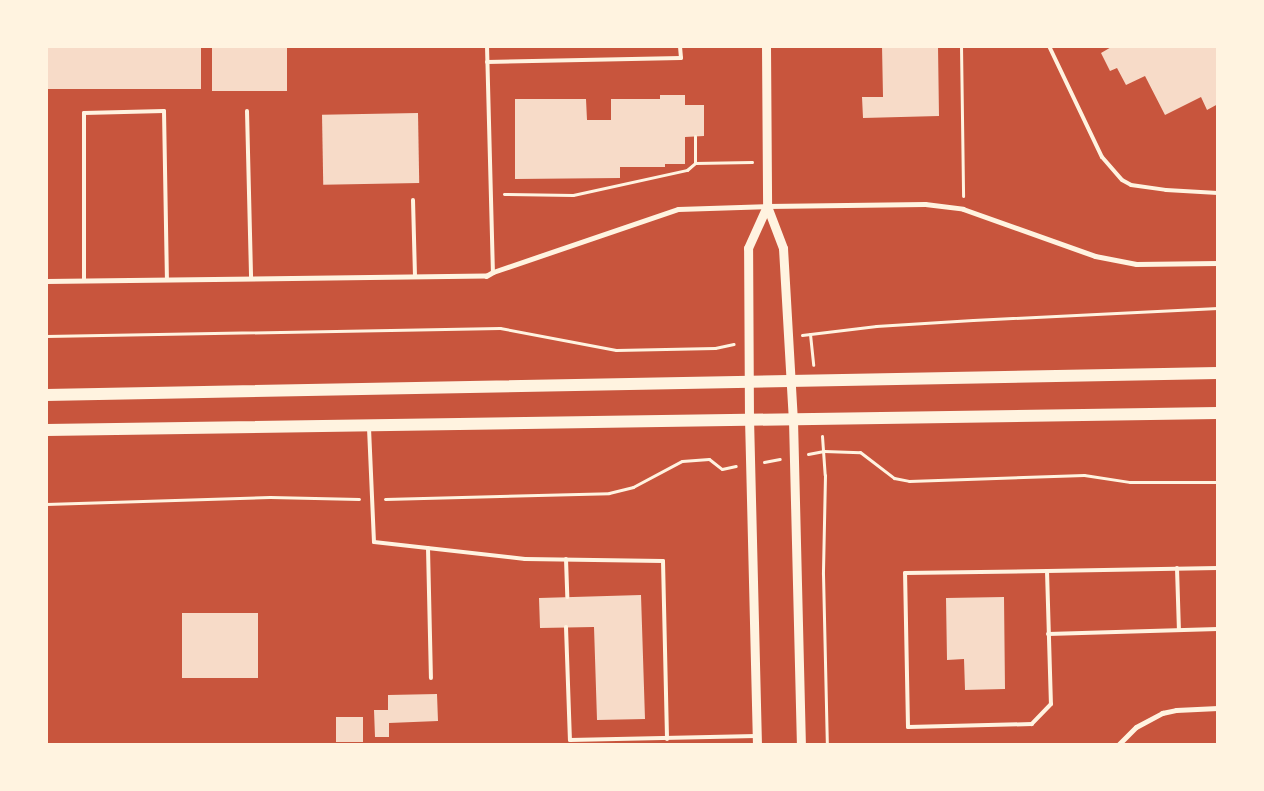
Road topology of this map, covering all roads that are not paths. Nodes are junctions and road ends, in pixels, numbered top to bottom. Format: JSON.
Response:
{"nodes":[{"id":1,"x":487,"y":46,"type":"edge"},
{"id":2,"x":680,"y":46,"type":"edge"},
{"id":3,"x":766,"y":46,"type":"edge"},
{"id":4,"x":1049,"y":46,"type":"edge"},
{"id":5,"x":488,"y":62,"type":"junction"},
{"id":6,"x":247,"y":111,"type":"dead end"},
{"id":7,"x":1218,"y":193,"type":"edge"},
{"id":8,"x":413,"y":200,"type":"dead end"},
{"id":9,"x":767,"y":206,"type":"junction"},
{"id":10,"x":1218,"y":263,"type":"edge"},
{"id":11,"x":493,"y":272,"type":"junction"},
{"id":12,"x":415,"y":277,"type":"junction"},
{"id":13,"x":251,"y":279,"type":"junction"},
{"id":14,"x":167,"y":280,"type":"junction"},
{"id":15,"x":46,"y":281,"type":"edge"},
{"id":16,"x":84,"y":281,"type":"junction"},
{"id":17,"x":1218,"y":373,"type":"edge"},
{"id":18,"x":748,"y":381,"type":"junction"},
{"id":19,"x":791,"y":381,"type":"junction"},
{"id":20,"x":46,"y":395,"type":"edge"},
{"id":21,"x":1218,"y":413,"type":"edge"},
{"id":22,"x":793,"y":420,"type":"junction"},
{"id":23,"x":748,"y":421,"type":"junction"},
{"id":24,"x":369,"y":426,"type":"junction"},
{"id":25,"x":46,"y":430,"type":"edge"},
{"id":26,"x":428,"y":548,"type":"junction"},
{"id":27,"x":566,"y":559,"type":"junction"},
{"id":28,"x":1177,"y":568,"type":"junction"},
{"id":29,"x":1218,"y":568,"type":"edge"},
{"id":30,"x":1047,"y":571,"type":"junction"},
{"id":31,"x":567,"y":597,"type":"dead end"},
{"id":32,"x":566,"y":626,"type":"dead end"},
{"id":33,"x":1218,"y":629,"type":"edge"},
{"id":34,"x":1179,"y":630,"type":"junction"},
{"id":35,"x":1048,"y":634,"type":"junction"},
{"id":36,"x":431,"y":678,"type":"dead end"},
{"id":37,"x":1218,"y":708,"type":"edge"},
{"id":38,"x":667,"y":739,"type":"junction"},
{"id":39,"x":756,"y":741,"type":"edge"},
{"id":40,"x":801,"y":745,"type":"edge"},
{"id":41,"x":1118,"y":745,"type":"edge"}],
"edges":[{"from":1,"to":5,"type":"lane"},
{"from":2,"to":5,"type":"lane"},
{"from":3,"to":9,"type":"street"},
{"from":4,"to":7,"type":"lane"},
{"from":5,"to":11,"type":"lane"},
{"from":6,"to":13,"type":"lane"},
{"from":8,"to":12,"type":"lane"},
{"from":9,"to":10,"type":"street"},
{"from":9,"to":11,"type":"street"},
{"from":9,"to":18,"type":"street"},
{"from":9,"to":19,"type":"street"},
{"from":11,"to":12,"type":"street"},
{"from":12,"to":13,"type":"street"},
{"from":13,"to":14,"type":"street"},
{"from":14,"to":16,"type":"street"},
{"from":14,"to":16,"type":"lane"},
{"from":15,"to":16,"type":"street"},
{"from":17,"to":19,"type":"main road"},
{"from":18,"to":19,"type":"main road"},
{"from":18,"to":20,"type":"main road"},
{"from":18,"to":23,"type":"street"},
{"from":19,"to":22,"type":"street"},
{"from":21,"to":22,"type":"main road"},
{"from":22,"to":23,"type":"main road"},
{"from":22,"to":40,"type":"street"},
{"from":23,"to":24,"type":"main road"},
{"from":23,"to":39,"type":"street"},
{"from":24,"to":25,"type":"main road"},
{"from":24,"to":26,"type":"lane"},
{"from":26,"to":27,"type":"lane"},
{"from":26,"to":36,"type":"lane"},
{"from":27,"to":31,"type":"lane"},
{"from":27,"to":38,"type":"lane"},
{"from":28,"to":29,"type":"lane"},
{"from":28,"to":30,"type":"lane"},
{"from":28,"to":34,"type":"lane"},
{"from":30,"to":35,"type":"lane"},
{"from":30,"to":35,"type":"lane"},
{"from":32,"to":38,"type":"lane"},
{"from":33,"to":34,"type":"lane"},
{"from":34,"to":35,"type":"lane"},
{"from":37,"to":41,"type":"street"},
{"from":38,"to":39,"type":"lane"}]}
